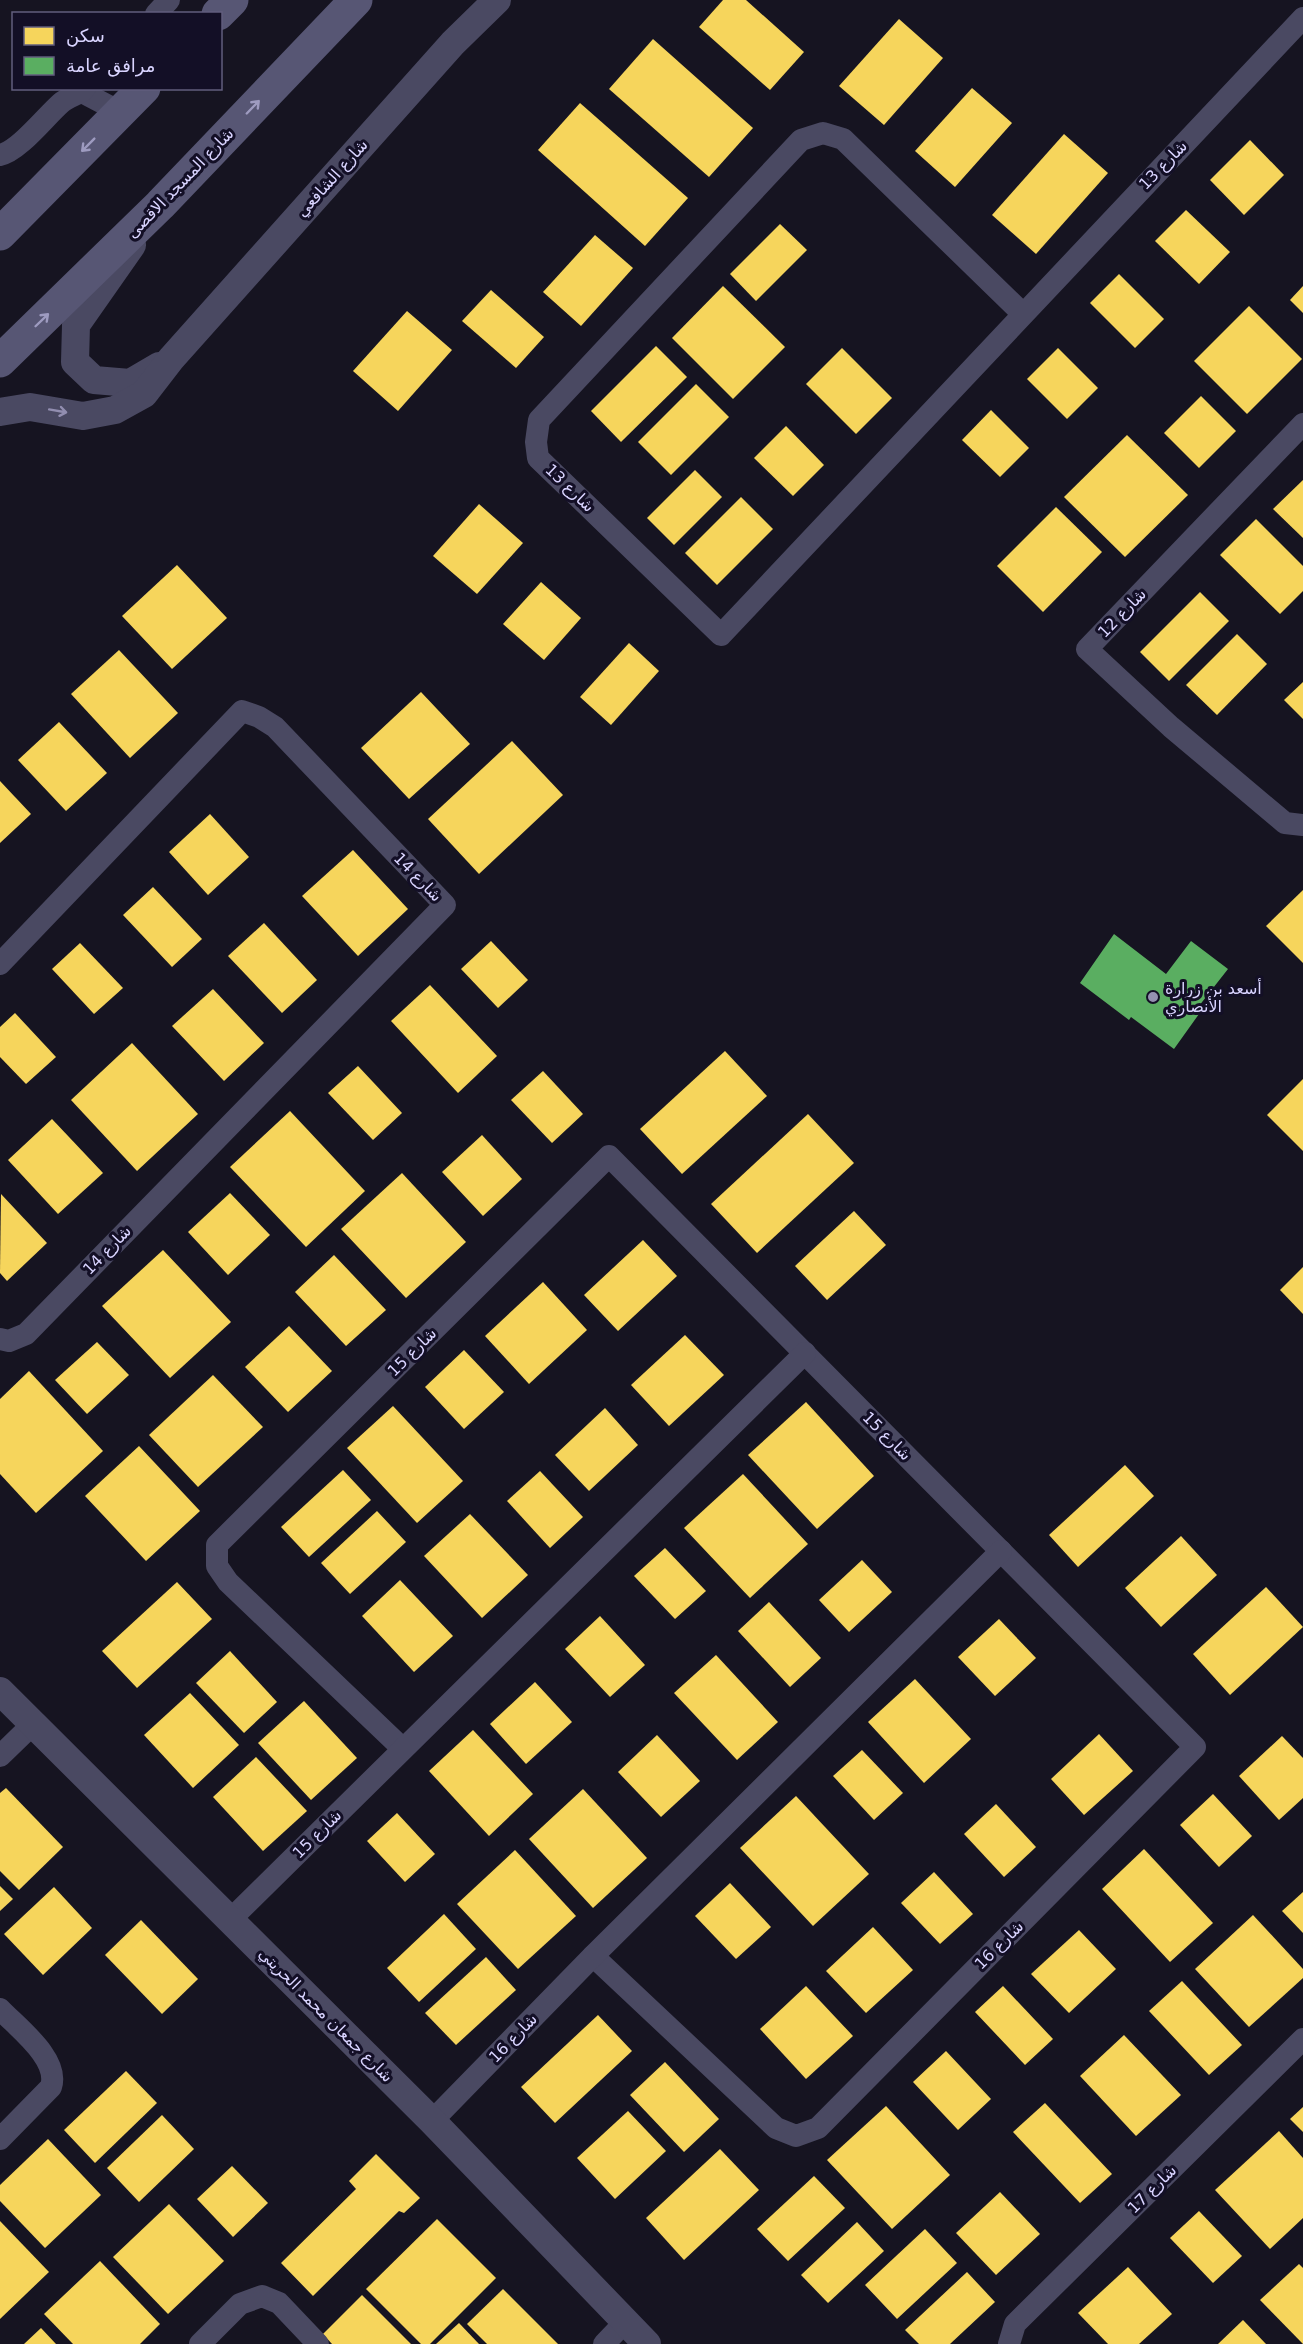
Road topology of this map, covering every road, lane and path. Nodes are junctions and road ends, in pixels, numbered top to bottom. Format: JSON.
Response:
{"nodes":[{"id":1,"x":168,"y":0,"type":"edge"},
{"id":2,"x":232,"y":0,"type":"edge"},
{"id":3,"x":356,"y":0,"type":"edge"},
{"id":4,"x":497,"y":0,"type":"edge"},
{"id":5,"x":158,"y":12,"type":"edge"},
{"id":6,"x":220,"y":12,"type":"edge"},
{"id":7,"x":1303,"y":18,"type":"edge"},
{"id":8,"x":83,"y":90,"type":"edge"},
{"id":9,"x":142,"y":90,"type":"edge"},
{"id":10,"x":120,"y":112,"type":"junction"},
{"id":11,"x":0,"y":155,"type":"edge"},
{"id":12,"x":160,"y":205,"type":"junction"},
{"id":13,"x":0,"y":234,"type":"edge"},
{"id":14,"x":1023,"y":313,"type":"junction"},
{"id":15,"x":171,"y":359,"type":"junction"},
{"id":16,"x":0,"y":361,"type":"edge"},
{"id":17,"x":0,"y":412,"type":"edge"},
{"id":18,"x":1303,"y":424,"type":"edge"},
{"id":19,"x":1303,"y":825,"type":"edge"},
{"id":20,"x":0,"y":964,"type":"edge"},
{"id":21,"x":0,"y":1339,"type":"edge"},
{"id":22,"x":805,"y":1353,"type":"junction"},
{"id":23,"x":918,"y":1467,"type":"joint"},
{"id":24,"x":1001,"y":1551,"type":"junction"},
{"id":25,"x":0,"y":1691,"type":"edge"},
{"id":26,"x":32,"y":1725,"type":"junction"},
{"id":27,"x":403,"y":1749,"type":"junction"},
{"id":28,"x":0,"y":1756,"type":"edge"},
{"id":29,"x":230,"y":1920,"type":"junction"},
{"id":30,"x":593,"y":1956,"type":"junction"},
{"id":31,"x":0,"y":2009,"type":"edge"},
{"id":32,"x":1303,"y":2039,"type":"edge"},
{"id":33,"x":432,"y":2121,"type":"junction"},
{"id":34,"x":0,"y":2139,"type":"edge"},
{"id":35,"x":625,"y":2322,"type":"junction"},
{"id":36,"x":200,"y":2344,"type":"edge"},
{"id":37,"x":318,"y":2344,"type":"edge"},
{"id":38,"x":603,"y":2344,"type":"edge"},
{"id":39,"x":647,"y":2344,"type":"edge"},
{"id":40,"x":1009,"y":2344,"type":"edge"}],
"edges":[{"from":1,"to":5,"type":"street"},
{"from":2,"to":6,"type":"main road"},
{"from":12,"to":3,"type":"main road","name":"شارع المسجد الاقصى","one_way":true},
{"from":4,"to":15,"type":"street","name":"شارع الشافعي"},
{"from":7,"to":14,"type":"street","name":"شارع 13"},
{"from":8,"to":10,"type":"street"},
{"from":8,"to":11,"type":"street"},
{"from":9,"to":10,"type":"main road"},
{"from":10,"to":13,"type":"main road","one_way":true},
{"from":12,"to":15,"type":"street","name":"شارع الشافعي"},
{"from":16,"to":12,"type":"main road","name":"شارع المسجد الاقصى","one_way":true},
{"from":14,"to":14,"type":"street","name":"شارع 13"},
{"from":17,"to":15,"type":"street","name":"شارع الشافعي","one_way":true},
{"from":18,"to":19,"type":"street","name":"شارع 12"},
{"from":20,"to":21,"type":"street","name":"شارع 14"},
{"from":22,"to":23,"type":"street","name":"شارع 15"},
{"from":22,"to":27,"type":"street","name":"شارع 15"},
{"from":22,"to":27,"type":"street","name":"شارع 15"},
{"from":23,"to":24,"type":"street","name":"شارع 16"},
{"from":24,"to":30,"type":"street","name":"شارع 16"},
{"from":24,"to":30,"type":"street","name":"شارع 16"},
{"from":25,"to":26,"type":"street","name":"شارع جمعان محمد الحريتي"},
{"from":26,"to":28,"type":"street"},
{"from":26,"to":29,"type":"street","name":"شارع جمعان محمد الحريتي"},
{"from":27,"to":29,"type":"street","name":"شارع 15"},
{"from":29,"to":33,"type":"street","name":"شارع جمعان محمد الحريتي"},
{"from":30,"to":33,"type":"street","name":"شارع 16"},
{"from":31,"to":34,"type":"street"},
{"from":32,"to":40,"type":"street","name":"شارع 17"},
{"from":33,"to":35,"type":"street","name":"شارع جمعان محمد الحريتي"},
{"from":35,"to":38,"type":"street"},
{"from":35,"to":39,"type":"street","name":"شارع جمعان محمد الحريتي"},
{"from":36,"to":37,"type":"street"}]}
